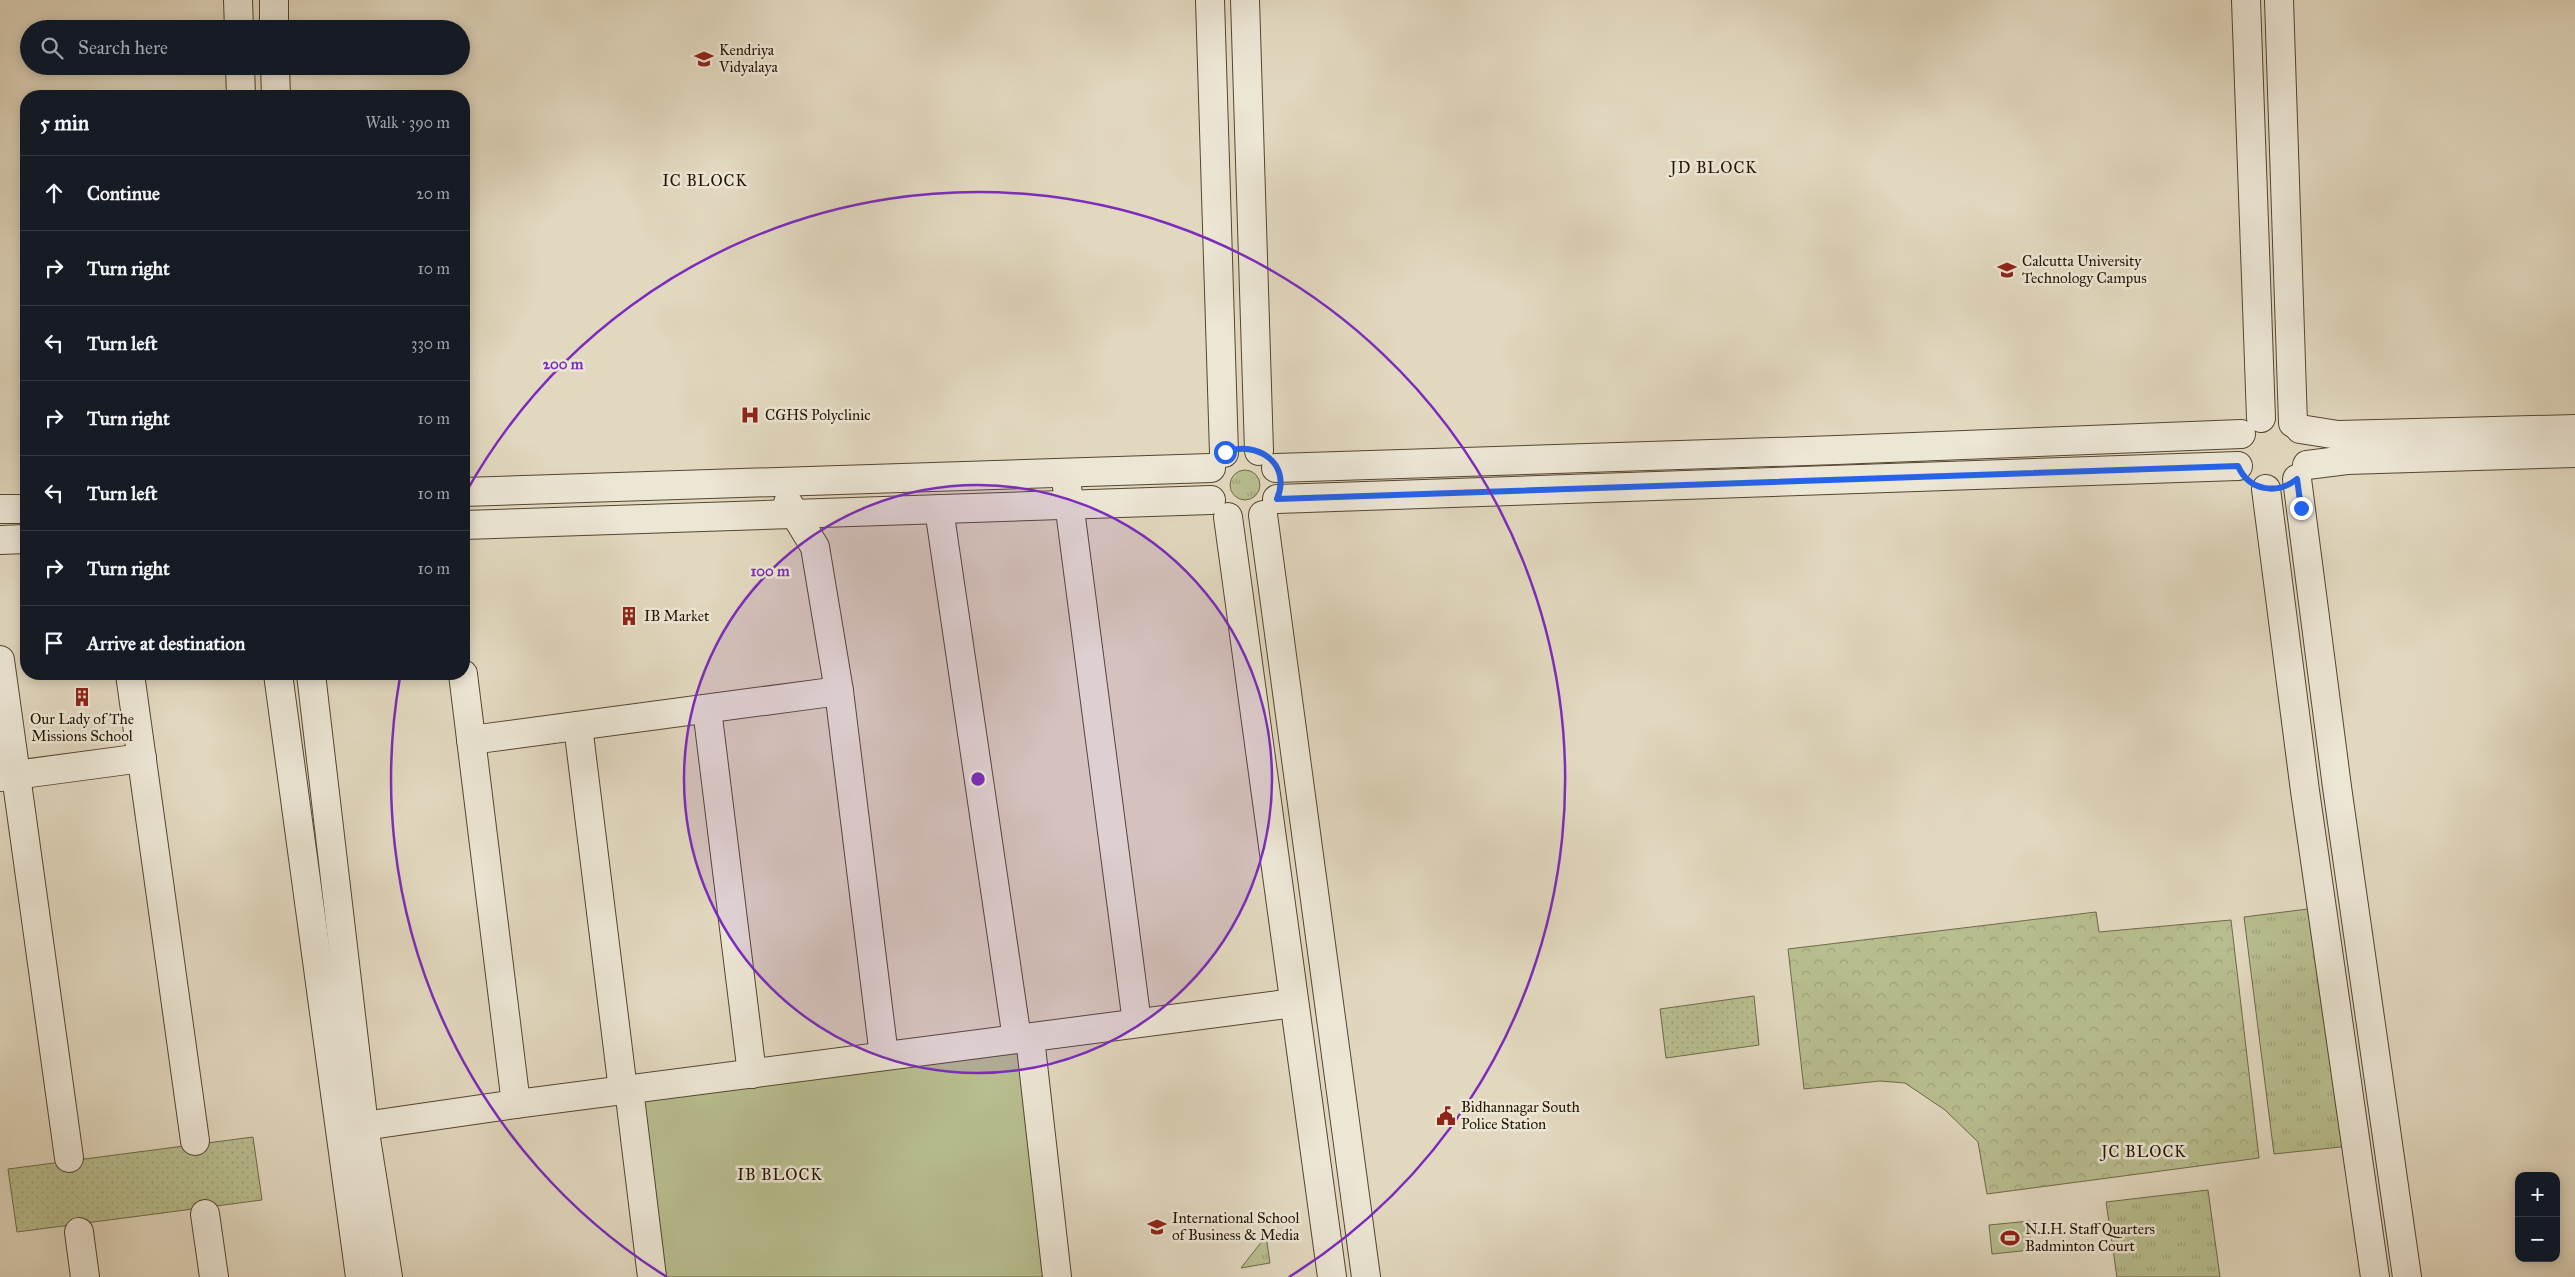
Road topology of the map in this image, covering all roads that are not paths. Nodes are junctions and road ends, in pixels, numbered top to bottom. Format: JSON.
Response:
{"nodes":[{"id":1,"x":238,"y":0,"type":"edge"},
{"id":2,"x":274,"y":0,"type":"edge"},
{"id":3,"x":1210,"y":0,"type":"edge"},
{"id":4,"x":1245,"y":0,"type":"edge"},
{"id":5,"x":2246,"y":0,"type":"edge"},
{"id":6,"x":2279,"y":0,"type":"edge"},
{"id":7,"x":239,"y":20,"type":"edge"},
{"id":8,"x":274,"y":20,"type":"edge"},
{"id":9,"x":240,"y":75,"type":"edge"},
{"id":10,"x":275,"y":75,"type":"edge"},
{"id":11,"x":241,"y":90,"type":"edge"},
{"id":12,"x":276,"y":90,"type":"edge"},
{"id":13,"x":2251,"y":175,"type":"junction"},
{"id":14,"x":2286,"y":175,"type":"junction"},
{"id":15,"x":1217,"y":225,"type":"junction"},
{"id":16,"x":1252,"y":225,"type":"junction"},
{"id":17,"x":2251,"y":426,"type":"junction"},
{"id":18,"x":2297,"y":426,"type":"junction"},
{"id":19,"x":2575,"y":429,"type":"edge"},
{"id":20,"x":2575,"y":453,"type":"edge"},
{"id":21,"x":1267,"y":460,"type":"junction"},
{"id":22,"x":1217,"y":461,"type":"junction"},
{"id":23,"x":2238,"y":466,"type":"junction"},
{"id":24,"x":2302,"y":472,"type":"junction"},
{"id":25,"x":1066,"y":473,"type":"junction"},
{"id":26,"x":771,"y":482,"type":"junction"},
{"id":27,"x":2266,"y":489,"type":"junction"},
{"id":28,"x":470,"y":492,"type":"edge"},
{"id":29,"x":1070,"y":505,"type":"junction"},
{"id":30,"x":1270,"y":507,"type":"junction"},
{"id":31,"x":20,"y":508,"type":"edge"},
{"id":32,"x":0,"y":509,"type":"edge"},
{"id":33,"x":939,"y":509,"type":"junction"},
{"id":34,"x":1219,"y":509,"type":"junction"},
{"id":35,"x":797,"y":515,"type":"junction"},
{"id":36,"x":470,"y":524,"type":"edge"},
{"id":37,"x":0,"y":540,"type":"edge"},
{"id":38,"x":20,"y":540,"type":"edge"},
{"id":39,"x":1273,"y":590,"type":"junction"},
{"id":40,"x":1238,"y":596,"type":"junction"},
{"id":41,"x":0,"y":660,"type":"edge"},
{"id":42,"x":131,"y":680,"type":"edge"},
{"id":43,"x":279,"y":680,"type":"edge"},
{"id":44,"x":311,"y":680,"type":"edge"},
{"id":45,"x":464,"y":680,"type":"edge"},
{"id":46,"x":839,"y":691,"type":"junction"},
{"id":47,"x":707,"y":709,"type":"junction"},
{"id":48,"x":578,"y":726,"type":"junction"},
{"id":49,"x":471,"y":740,"type":"junction"},
{"id":50,"x":142,"y":758,"type":"junction"},
{"id":51,"x":8,"y":776,"type":"edge"},
{"id":52,"x":1314,"y":895,"type":"junction"},
{"id":53,"x":1279,"y":898,"type":"junction"},
{"id":54,"x":2354,"y":907,"type":"junction"},
{"id":55,"x":2323,"y":911,"type":"junction"},
{"id":56,"x":1294,"y":1003,"type":"junction"},
{"id":57,"x":1138,"y":1023,"type":"junction"},
{"id":58,"x":339,"y":1030,"type":"junction"},
{"id":59,"x":1024,"y":1038,"type":"junction"},
{"id":60,"x":884,"y":1056,"type":"junction"},
{"id":61,"x":752,"y":1074,"type":"junction"},
{"id":62,"x":626,"y":1090,"type":"junction"},
{"id":63,"x":516,"y":1104,"type":"junction"},
{"id":64,"x":364,"y":1126,"type":"junction"},
{"id":65,"x":195,"y":1140,"type":"dead end"},
{"id":66,"x":68,"y":1158,"type":"dead end"},
{"id":67,"x":205,"y":1214,"type":"dead end"},
{"id":68,"x":79,"y":1232,"type":"dead end"},
{"id":69,"x":386,"y":1267,"type":"edge"},
{"id":70,"x":358,"y":1268,"type":"edge"},
{"id":71,"x":85,"y":1277,"type":"edge"},
{"id":72,"x":214,"y":1277,"type":"edge"},
{"id":73,"x":652,"y":1277,"type":"edge"},
{"id":74,"x":1057,"y":1277,"type":"edge"},
{"id":75,"x":1332,"y":1277,"type":"edge"},
{"id":76,"x":1366,"y":1277,"type":"edge"},
{"id":77,"x":2375,"y":1277,"type":"edge"},
{"id":78,"x":2407,"y":1277,"type":"edge"}],
"edges":[{"from":1,"to":7,"type":"street"},
{"from":2,"to":8,"type":"street"},
{"from":3,"to":15,"type":"street"},
{"from":4,"to":16,"type":"street"},
{"from":5,"to":13,"type":"street"},
{"from":6,"to":14,"type":"street"},
{"from":9,"to":11,"type":"street"},
{"from":10,"to":12,"type":"street"},
{"from":13,"to":14,"type":"street"},
{"from":13,"to":17,"type":"street"},
{"from":14,"to":18,"type":"street"},
{"from":15,"to":16,"type":"street"},
{"from":15,"to":22,"type":"street"},
{"from":16,"to":21,"type":"street"},
{"from":17,"to":18,"type":"street"},
{"from":17,"to":21,"type":"street"},
{"from":17,"to":23,"type":"street"},
{"from":18,"to":19,"type":"street"},
{"from":18,"to":24,"type":"street"},
{"from":20,"to":24,"type":"street"},
{"from":21,"to":22,"type":"street"},
{"from":21,"to":30,"type":"street"},
{"from":22,"to":25,"type":"street"},
{"from":22,"to":34,"type":"street"},
{"from":23,"to":27,"type":"street"},
{"from":23,"to":30,"type":"street"},
{"from":24,"to":27,"type":"street"},
{"from":24,"to":54,"type":"street"},
{"from":25,"to":26,"type":"street"},
{"from":25,"to":29,"type":"street"},
{"from":26,"to":28,"type":"street"},
{"from":26,"to":35,"type":"street"},
{"from":27,"to":55,"type":"street"},
{"from":29,"to":33,"type":"street"},
{"from":29,"to":34,"type":"street"},
{"from":29,"to":57,"type":"street"},
{"from":30,"to":34,"type":"street"},
{"from":30,"to":39,"type":"street"},
{"from":31,"to":32,"type":"street"},
{"from":33,"to":35,"type":"street"},
{"from":33,"to":59,"type":"street"},
{"from":34,"to":40,"type":"street"},
{"from":35,"to":36,"type":"street"},
{"from":35,"to":46,"type":"street"},
{"from":37,"to":38,"type":"street"},
{"from":39,"to":40,"type":"street"},
{"from":39,"to":52,"type":"street"},
{"from":40,"to":53,"type":"street"},
{"from":41,"to":51,"type":"street"},
{"from":42,"to":50,"type":"street"},
{"from":43,"to":58,"type":"street"},
{"from":44,"to":58,"type":"street"},
{"from":45,"to":49,"type":"street"},
{"from":46,"to":47,"type":"street"},
{"from":46,"to":60,"type":"street"},
{"from":47,"to":48,"type":"street"},
{"from":47,"to":61,"type":"street"},
{"from":48,"to":49,"type":"street"},
{"from":48,"to":62,"type":"street"},
{"from":49,"to":63,"type":"street"},
{"from":50,"to":51,"type":"street"},
{"from":50,"to":65,"type":"street"},
{"from":51,"to":66,"type":"street"},
{"from":52,"to":53,"type":"street"},
{"from":52,"to":76,"type":"street"},
{"from":53,"to":56,"type":"street"},
{"from":54,"to":55,"type":"street"},
{"from":54,"to":78,"type":"street"},
{"from":55,"to":77,"type":"street"},
{"from":56,"to":57,"type":"street"},
{"from":56,"to":75,"type":"street"},
{"from":57,"to":59,"type":"street"},
{"from":58,"to":64,"type":"street"},
{"from":58,"to":70,"type":"street"},
{"from":59,"to":60,"type":"street"},
{"from":59,"to":74,"type":"street"},
{"from":60,"to":61,"type":"street"},
{"from":61,"to":62,"type":"street"},
{"from":62,"to":63,"type":"street"},
{"from":62,"to":73,"type":"street"},
{"from":63,"to":64,"type":"street"},
{"from":64,"to":69,"type":"street"},
{"from":67,"to":72,"type":"street"},
{"from":68,"to":71,"type":"street"},
{"from":69,"to":70,"type":"street"}]}
